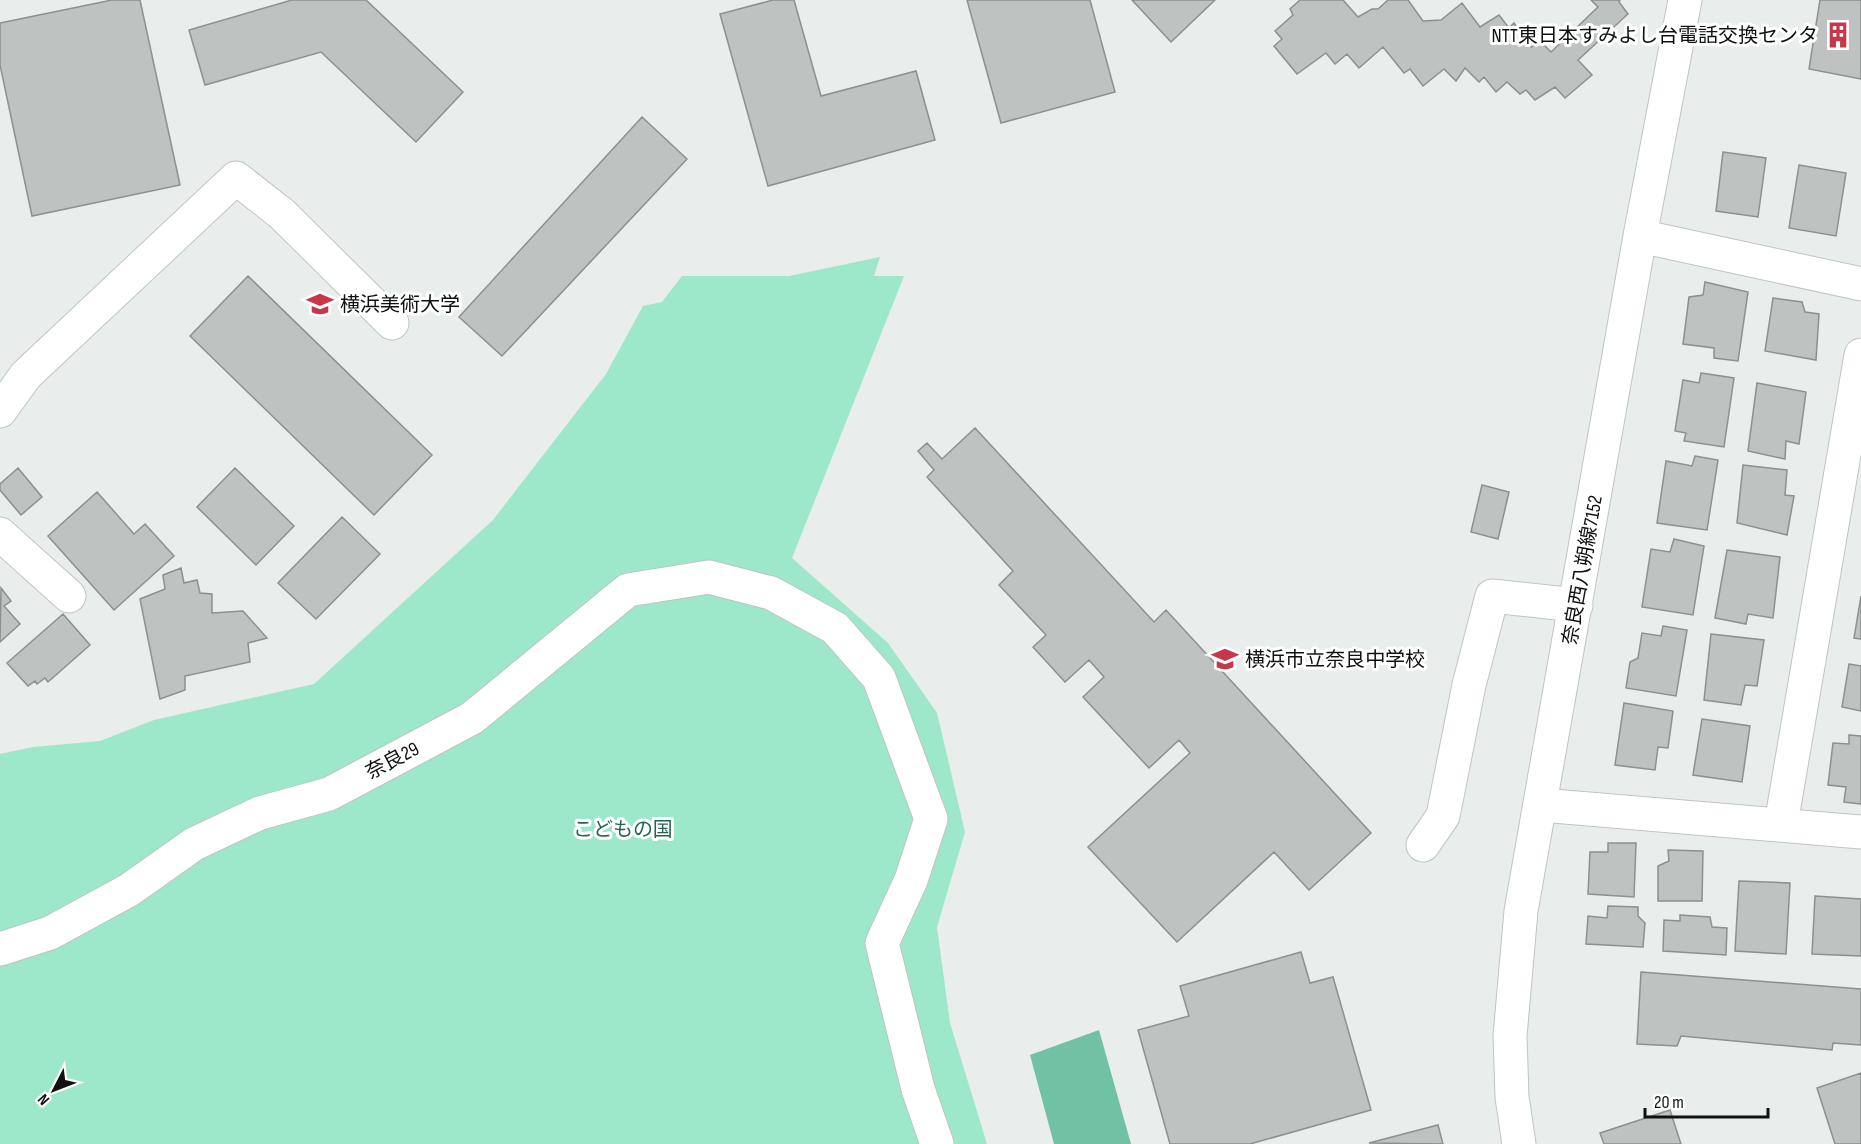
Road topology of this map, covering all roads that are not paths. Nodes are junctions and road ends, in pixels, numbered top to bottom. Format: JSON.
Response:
{"nodes":[{"id":1,"x":1685,"y":0,"type":"edge"},
{"id":2,"x":1640,"y":237,"type":"junction"},
{"id":3,"x":1861,"y":284,"type":"edge"},
{"id":4,"x":392,"y":323,"type":"dead end"},
{"id":5,"x":1861,"y":355,"type":"edge"},
{"id":6,"x":0,"y":411,"type":"edge"},
{"id":7,"x":0,"y":534,"type":"edge"},
{"id":8,"x":69,"y":596,"type":"dead end"},
{"id":9,"x":1576,"y":605,"type":"junction"},
{"id":10,"x":1541,"y":805,"type":"junction"},
{"id":11,"x":1781,"y":824,"type":"junction"},
{"id":12,"x":1861,"y":831,"type":"edge"},
{"id":13,"x":1423,"y":844,"type":"dead end"},
{"id":14,"x":0,"y":949,"type":"edge"},
{"id":15,"x":937,"y":1144,"type":"edge"},
{"id":16,"x":1519,"y":1144,"type":"edge"}],
"edges":[{"from":1,"to":2,"type":"street","name":"奈良西八朔線7152"},
{"from":2,"to":3,"type":"street"},
{"from":2,"to":9,"type":"street","name":"奈良西八朔線7152"},
{"from":4,"to":6,"type":"street"},
{"from":5,"to":11,"type":"street"},
{"from":7,"to":8,"type":"street"},
{"from":9,"to":10,"type":"street","name":"奈良西八朔線7152"},
{"from":9,"to":13,"type":"street"},
{"from":10,"to":11,"type":"street"},
{"from":10,"to":16,"type":"street","name":"奈良西八朔線7152"},
{"from":11,"to":12,"type":"street"},
{"from":14,"to":15,"type":"street","name":"奈良29"}]}
